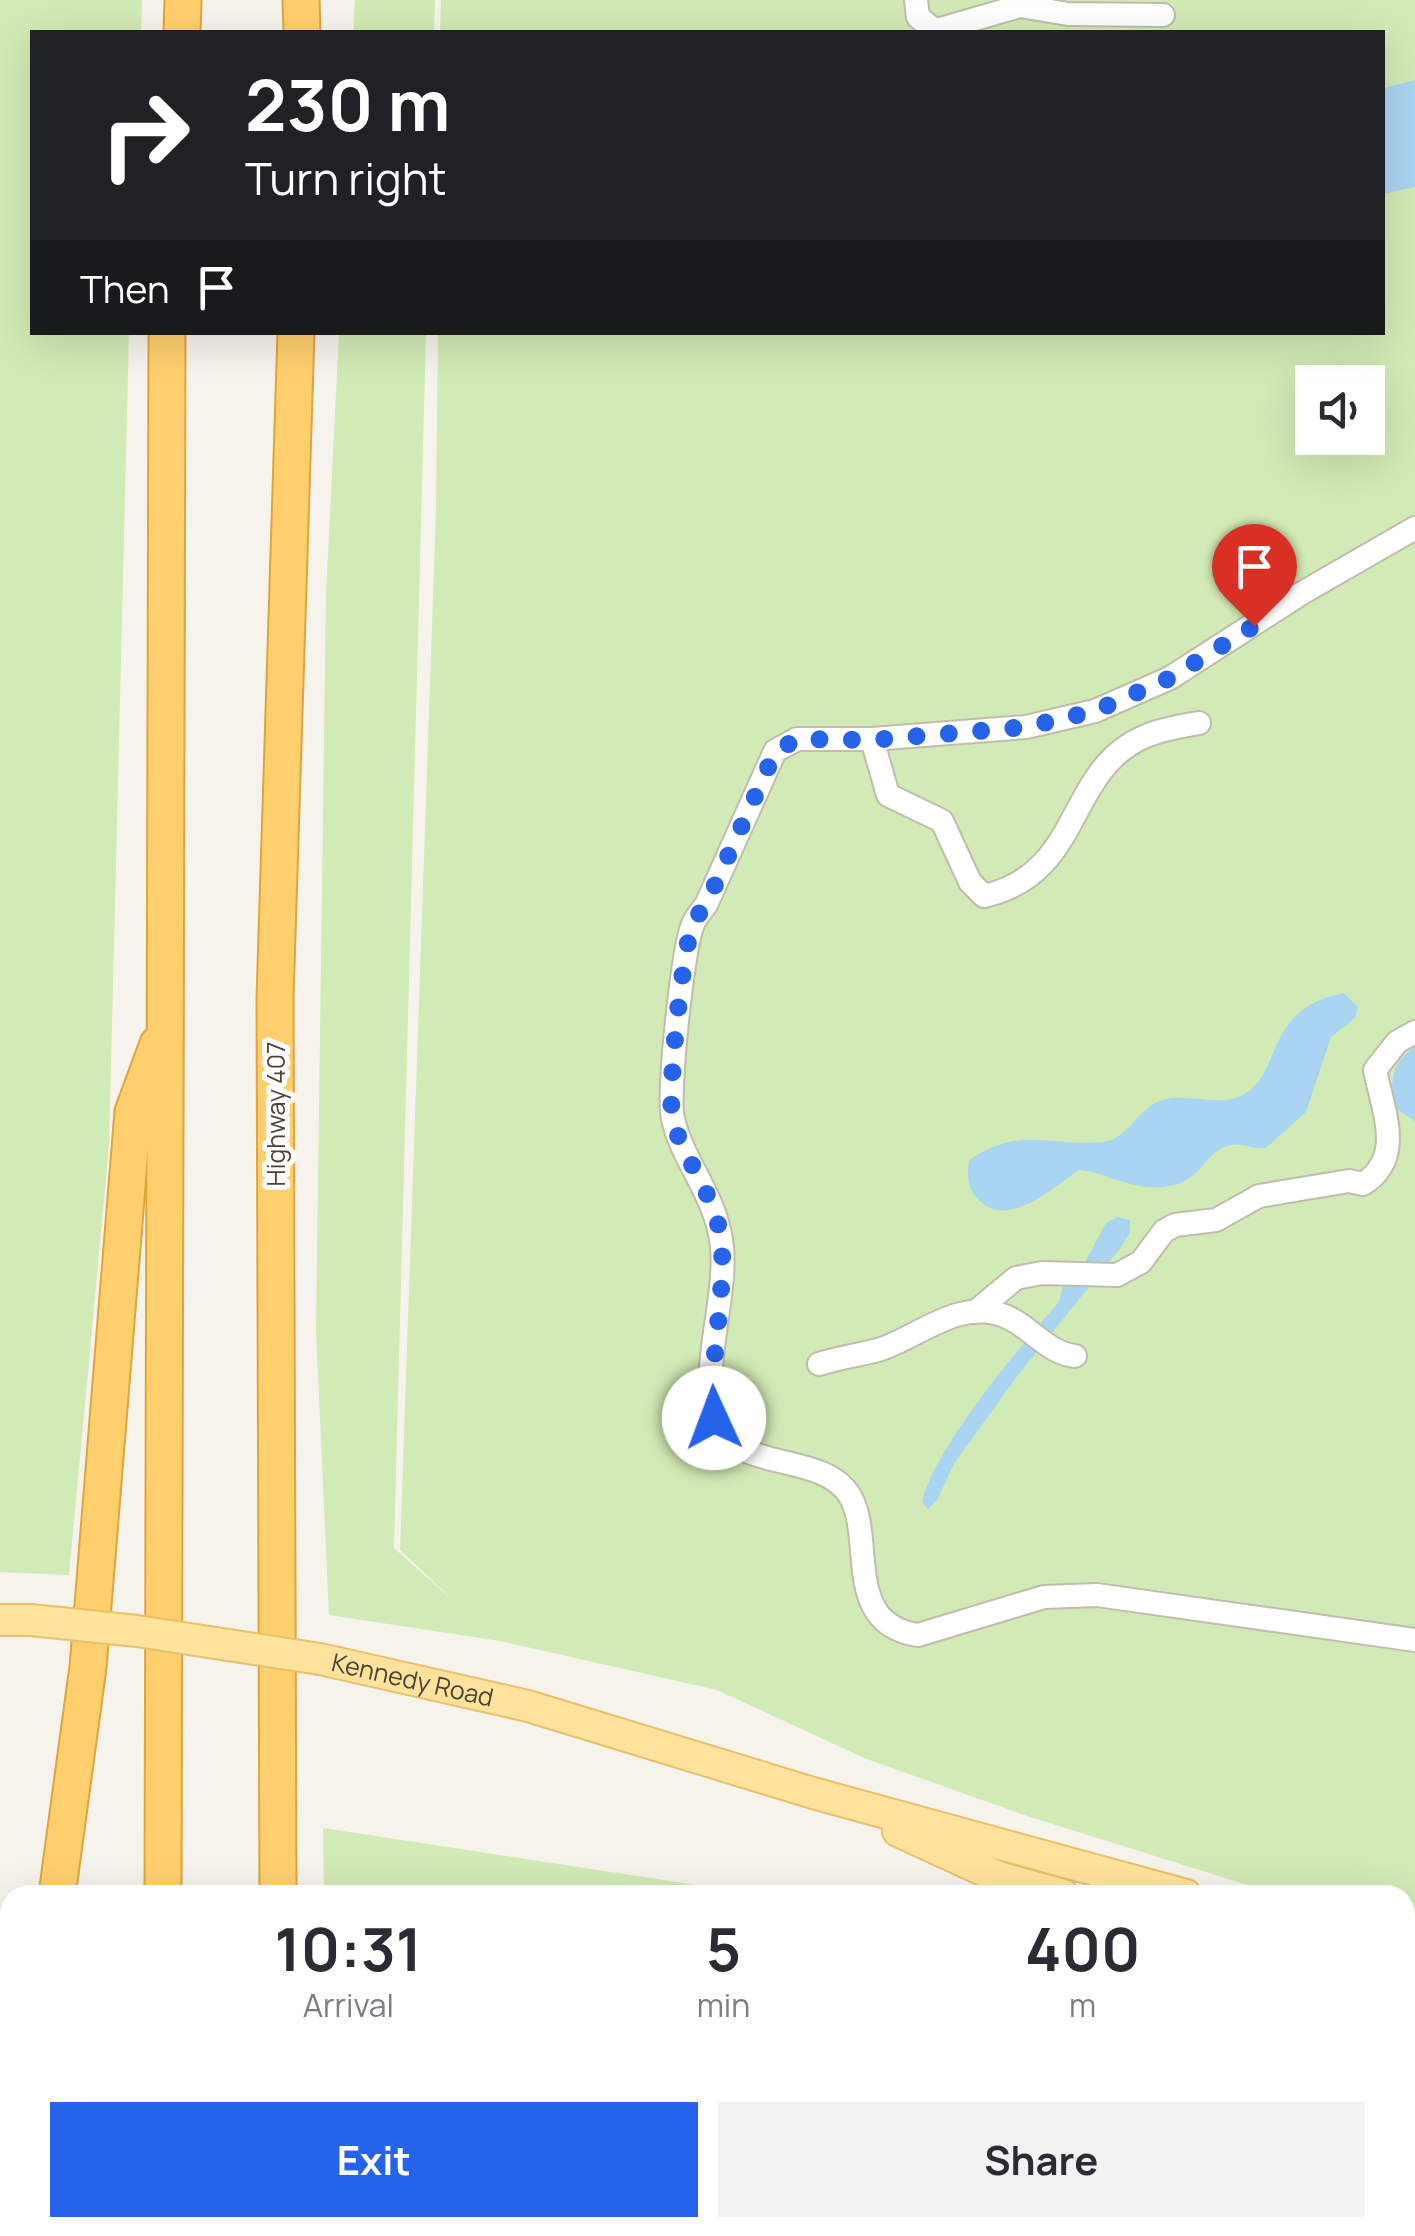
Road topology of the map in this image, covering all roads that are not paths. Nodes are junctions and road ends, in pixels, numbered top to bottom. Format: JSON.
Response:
{"nodes":[{"id":1,"x":184,"y":0,"type":"edge"},
{"id":2,"x":302,"y":0,"type":"edge"},
{"id":3,"x":916,"y":0,"type":"edge"},
{"id":4,"x":1163,"y":15,"type":"dead end"},
{"id":5,"x":182,"y":30,"type":"edge"},
{"id":6,"x":302,"y":30,"type":"edge"},
{"id":7,"x":936,"y":30,"type":"edge"},
{"id":8,"x":940,"y":30,"type":"edge"},
{"id":9,"x":167,"y":335,"type":"edge"},
{"id":10,"x":296,"y":335,"type":"edge"},
{"id":11,"x":1415,"y":528,"type":"edge"},
{"id":12,"x":1200,"y":723,"type":"dead end"},
{"id":13,"x":872,"y":740,"type":"junction"},
{"id":14,"x":166,"y":1021,"type":"junction"},
{"id":15,"x":1415,"y":1032,"type":"edge"},
{"id":16,"x":975,"y":1312,"type":"junction"},
{"id":17,"x":1075,"y":1356,"type":"dead end"},
{"id":18,"x":818,"y":1364,"type":"dead end"},
{"id":19,"x":0,"y":1620,"type":"edge"},
{"id":20,"x":1415,"y":1640,"type":"edge"},
{"id":21,"x":813,"y":1793,"type":"junction"},
{"id":22,"x":58,"y":1885,"type":"edge"},
{"id":23,"x":164,"y":1885,"type":"edge"},
{"id":24,"x":278,"y":1885,"type":"edge"},
{"id":25,"x":1025,"y":1885,"type":"edge"},
{"id":26,"x":1149,"y":1885,"type":"edge"}],
"edges":[{"from":1,"to":5,"type":"highway"},
{"from":2,"to":6,"type":"highway"},
{"from":3,"to":7,"type":"lane"},
{"from":4,"to":8,"type":"lane"},
{"from":9,"to":14,"type":"highway"},
{"from":10,"to":24,"type":"highway","name":"Highway 407"},
{"from":11,"to":13,"type":"lane"},
{"from":12,"to":13,"type":"lane"},
{"from":13,"to":20,"type":"lane"},
{"from":14,"to":22,"type":"highway"},
{"from":14,"to":23,"type":"highway"},
{"from":15,"to":16,"type":"lane"},
{"from":16,"to":17,"type":"lane"},
{"from":16,"to":18,"type":"lane"},
{"from":19,"to":21,"type":"main road","name":"Kennedy Road","bridge":true},
{"from":21,"to":25,"type":"main road","name":"Kennedy Road"},
{"from":21,"to":26,"type":"main road","name":"Kennedy Road"}]}
